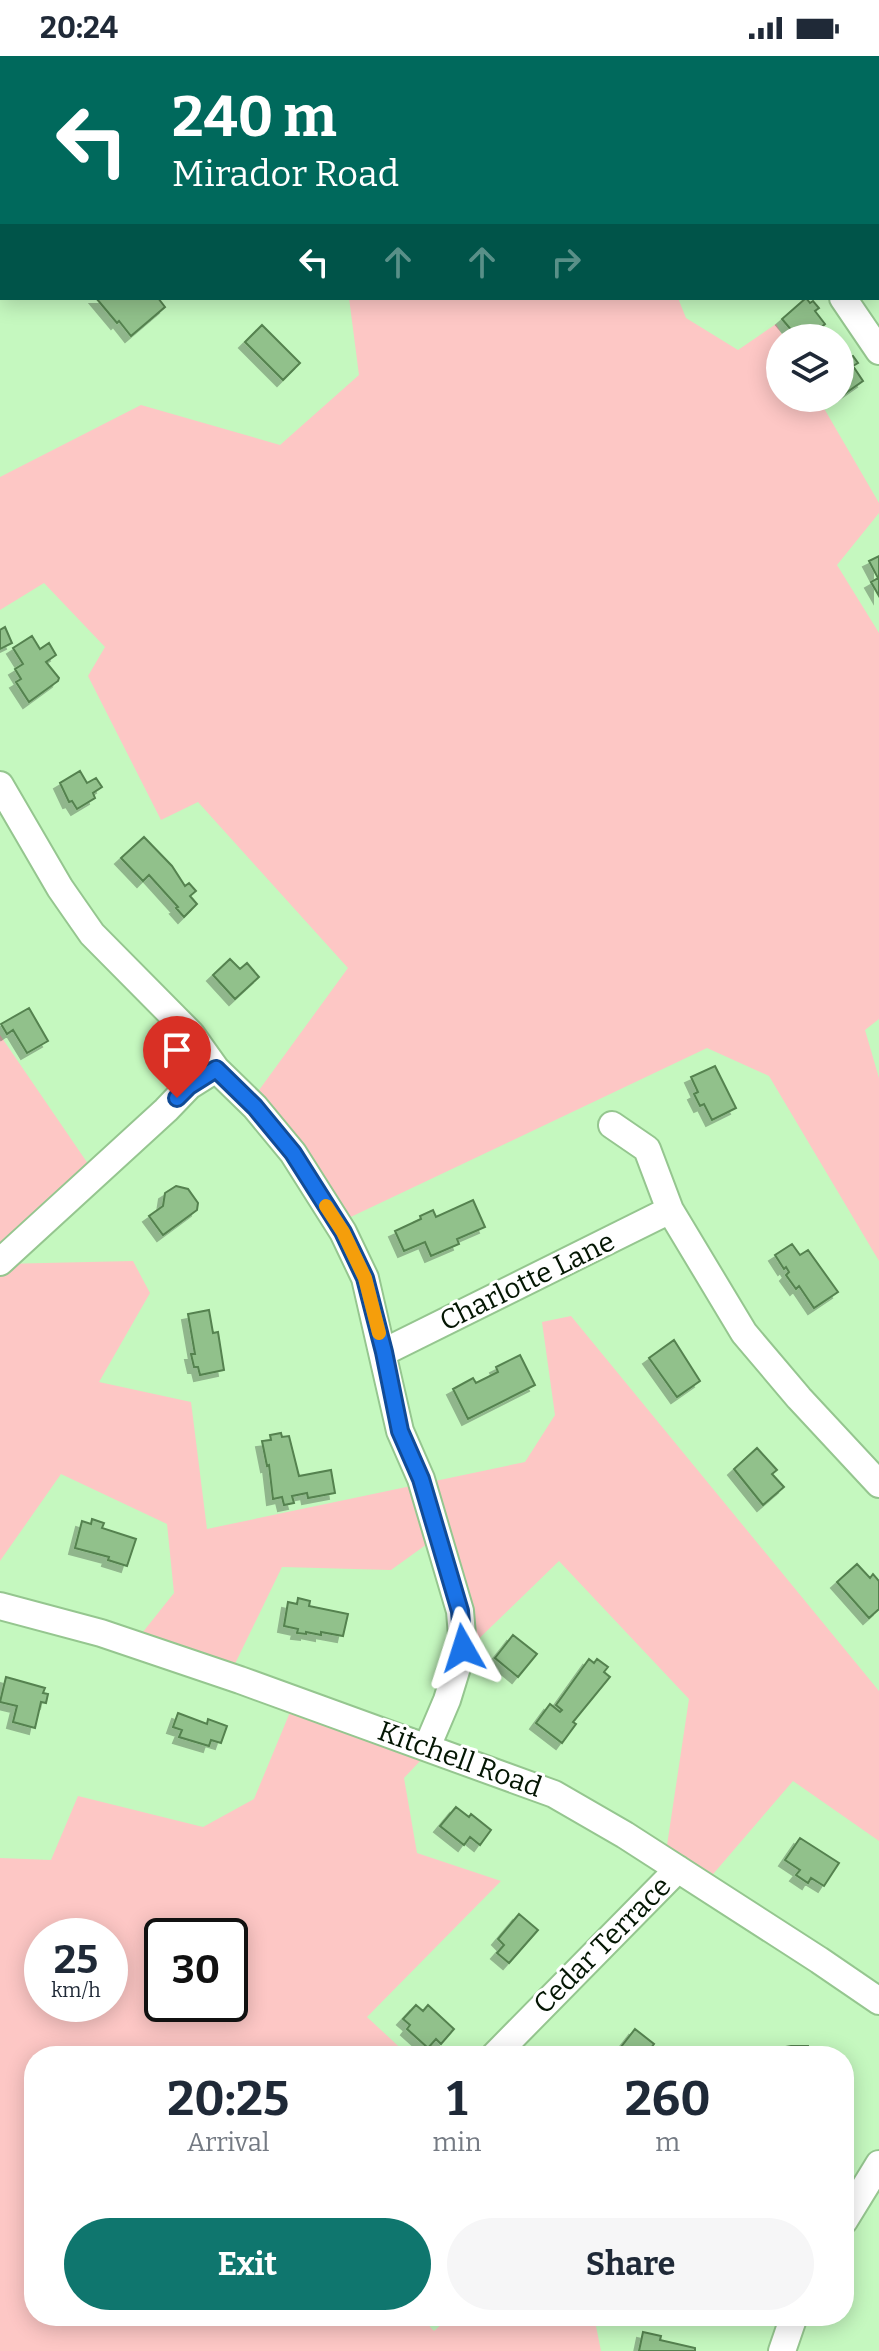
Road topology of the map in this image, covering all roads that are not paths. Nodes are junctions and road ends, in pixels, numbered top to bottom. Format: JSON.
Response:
{"nodes":[{"id":1,"x":844,"y":300,"type":"edge"},
{"id":2,"x":879,"y":351,"type":"edge"},
{"id":3,"x":0,"y":785,"type":"edge"},
{"id":4,"x":216,"y":1069,"type":"junction"},
{"id":5,"x":612,"y":1125,"type":"dead end"},
{"id":6,"x":670,"y":1210,"type":"junction"},
{"id":7,"x":0,"y":1262,"type":"edge"},
{"id":8,"x":384,"y":1352,"type":"junction"},
{"id":9,"x":879,"y":1484,"type":"edge"},
{"id":10,"x":0,"y":1606,"type":"edge"},
{"id":11,"x":427,"y":1747,"type":"junction"},
{"id":12,"x":678,"y":1869,"type":"junction"},
{"id":13,"x":879,"y":2001,"type":"edge"},
{"id":14,"x":504,"y":2046,"type":"edge"},
{"id":15,"x":879,"y":2164,"type":"edge"},
{"id":16,"x":854,"y":2205,"type":"edge"},
{"id":17,"x":791,"y":2326,"type":"edge"},
{"id":18,"x":782,"y":2351,"type":"edge"}],
"edges":[{"from":1,"to":2,"type":"street"},
{"from":3,"to":4,"type":"street"},
{"from":4,"to":7,"type":"street"},
{"from":4,"to":8,"type":"street"},
{"from":5,"to":6,"type":"street"},
{"from":6,"to":8,"type":"street","name":"Charlotte Lane"},
{"from":6,"to":9,"type":"street"},
{"from":8,"to":11,"type":"street"},
{"from":10,"to":11,"type":"street","name":"Kitchell Road"},
{"from":11,"to":12,"type":"street","name":"Kitchell Road"},
{"from":12,"to":13,"type":"street","name":"Kitchell Road"},
{"from":12,"to":14,"type":"street","name":"Cedar Terrace"},
{"from":15,"to":16,"type":"street"},
{"from":17,"to":18,"type":"street"}]}
